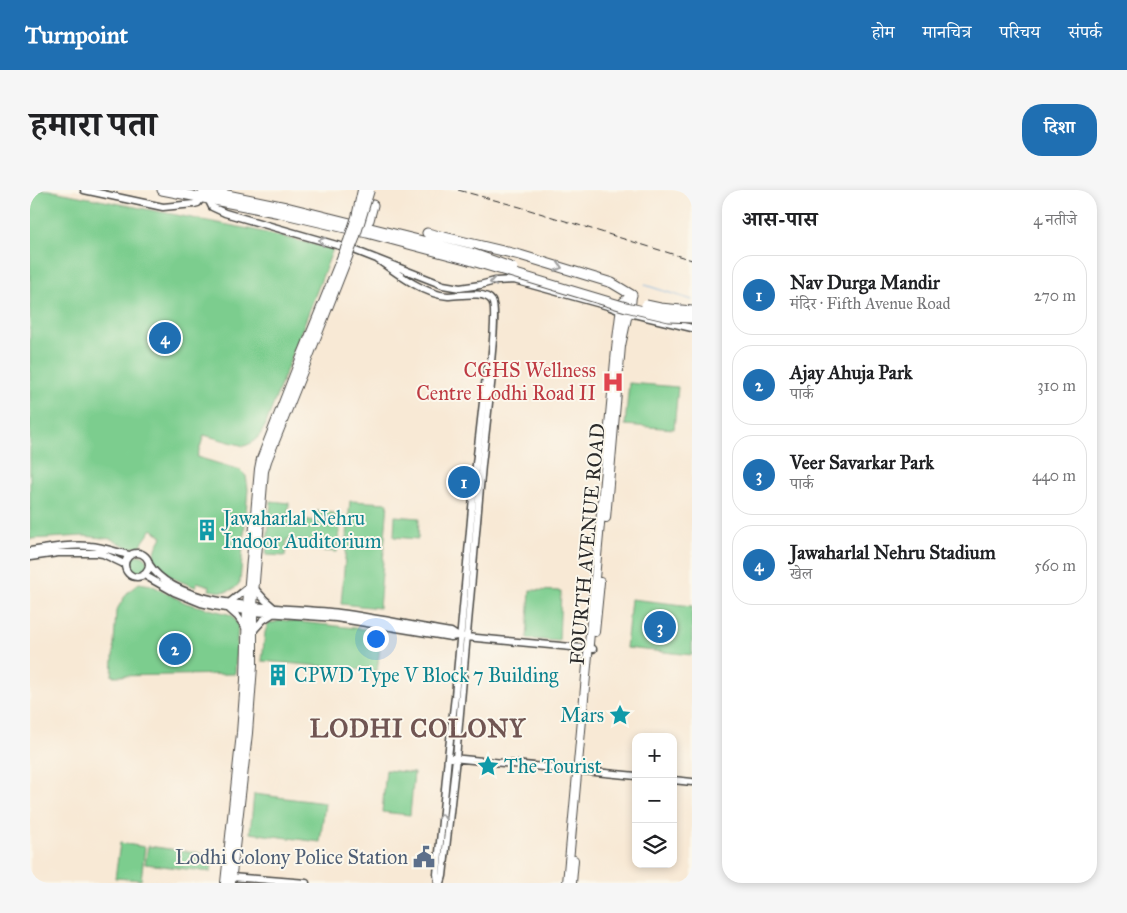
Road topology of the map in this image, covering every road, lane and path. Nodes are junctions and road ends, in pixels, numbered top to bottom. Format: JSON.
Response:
{"nodes":[{"id":1,"x":84,"y":190,"type":"edge"},
{"id":2,"x":162,"y":190,"type":"edge"},
{"id":3,"x":362,"y":190,"type":"edge"},
{"id":4,"x":370,"y":190,"type":"edge"},
{"id":5,"x":205,"y":196,"type":"edge"},
{"id":6,"x":373,"y":205,"type":"dead end"},
{"id":7,"x":369,"y":220,"type":"dead end"},
{"id":8,"x":427,"y":233,"type":"dead end"},
{"id":9,"x":435,"y":240,"type":"junction"},
{"id":10,"x":454,"y":244,"type":"junction"},
{"id":11,"x":470,"y":257,"type":"junction"},
{"id":12,"x":377,"y":260,"type":"junction"},
{"id":13,"x":632,"y":294,"type":"joint"},
{"id":14,"x":626,"y":309,"type":"junction"},
{"id":15,"x":692,"y":311,"type":"edge"},
{"id":16,"x":692,"y":318,"type":"edge"},
{"id":17,"x":692,"y":322,"type":"edge"},
{"id":18,"x":692,"y":328,"type":"edge"},
{"id":19,"x":301,"y":368,"type":"junction"},
{"id":20,"x":30,"y":551,"type":"edge"},
{"id":21,"x":129,"y":555,"type":"junction"},
{"id":22,"x":30,"y":557,"type":"edge"},
{"id":23,"x":124,"y":564,"type":"junction"},
{"id":24,"x":149,"y":564,"type":"junction"},
{"id":25,"x":144,"y":575,"type":"junction"},
{"id":26,"x":252,"y":588,"type":"junction"},
{"id":27,"x":229,"y":605,"type":"junction"},
{"id":28,"x":250,"y":608,"type":"junction"},
{"id":29,"x":274,"y":610,"type":"junction"},
{"id":30,"x":250,"y":631,"type":"junction"},
{"id":31,"x":461,"y":637,"type":"junction"},
{"id":32,"x":591,"y":649,"type":"junction"},
{"id":33,"x":448,"y":757,"type":"junction"},
{"id":34,"x":456,"y":758,"type":"junction"},
{"id":35,"x":580,"y":770,"type":"junction"},
{"id":36,"x":632,"y":776,"type":"edge"},
{"id":37,"x":677,"y":780,"type":"edge"},
{"id":38,"x":692,"y":782,"type":"edge"},
{"id":39,"x":231,"y":880,"type":"edge"},
{"id":40,"x":225,"y":883,"type":"edge"},
{"id":41,"x":306,"y":883,"type":"edge"},
{"id":42,"x":439,"y":883,"type":"edge"},
{"id":43,"x":567,"y":883,"type":"edge"},
{"id":44,"x":572,"y":883,"type":"edge"}],
"edges":[{"from":1,"to":5,"type":"street"},
{"from":2,"to":5,"type":"highway"},
{"from":3,"to":19,"type":"main road","bridge":true},
{"from":4,"to":19,"type":"main road","bridge":true},
{"from":5,"to":9,"type":"highway"},
{"from":5,"to":11,"type":"highway"},
{"from":12,"to":5,"type":"street","one_way":true},
{"from":6,"to":7,"type":"highway"},
{"from":8,"to":9,"type":"highway"},
{"from":9,"to":10,"type":"highway"},
{"from":10,"to":11,"type":"highway"},
{"from":10,"to":13,"type":"highway","one_way":true},
{"from":11,"to":15,"type":"highway","bridge":true},
{"from":11,"to":16,"type":"highway","bridge":true},
{"from":14,"to":12,"type":"street","one_way":true},
{"from":12,"to":31,"type":"street"},
{"from":13,"to":14,"type":"main road","name":"FOURTH AVENUE ROAD"},
{"from":14,"to":17,"type":"street"},
{"from":14,"to":18,"type":"street"},
{"from":14,"to":32,"type":"main road","name":"FOURTH AVENUE ROAD"},
{"from":19,"to":26,"type":"main road"},
{"from":20,"to":21,"type":"street"},
{"from":21,"to":23,"type":"street"},
{"from":21,"to":24,"type":"street"},
{"from":22,"to":23,"type":"street"},
{"from":23,"to":25,"type":"street"},
{"from":24,"to":25,"type":"street"},
{"from":24,"to":27,"type":"street"},
{"from":25,"to":27,"type":"street"},
{"from":26,"to":27,"type":"street"},
{"from":26,"to":28,"type":"main road"},
{"from":26,"to":29,"type":"street"},
{"from":27,"to":28,"type":"street"},
{"from":27,"to":30,"type":"street"},
{"from":28,"to":29,"type":"street"},
{"from":28,"to":30,"type":"main road"},
{"from":29,"to":30,"type":"street"},
{"from":29,"to":31,"type":"street"},
{"from":30,"to":39,"type":"main road"},
{"from":30,"to":40,"type":"main road"},
{"from":31,"to":32,"type":"street"},
{"from":31,"to":33,"type":"street"},
{"from":31,"to":34,"type":"street"},
{"from":32,"to":35,"type":"main road","name":"FOURTH AVENUE ROAD"},
{"from":33,"to":34,"type":"street"},
{"from":42,"to":33,"type":"street","one_way":true},
{"from":34,"to":35,"type":"street"},
{"from":34,"to":42,"type":"street"},
{"from":35,"to":36,"type":"street"},
{"from":35,"to":43,"type":"main road","name":"FOURTH AVENUE ROAD"},
{"from":35,"to":44,"type":"main road","name":"FOURTH AVENUE ROAD"},
{"from":37,"to":38,"type":"street"},
{"from":39,"to":41,"type":"street"}]}
